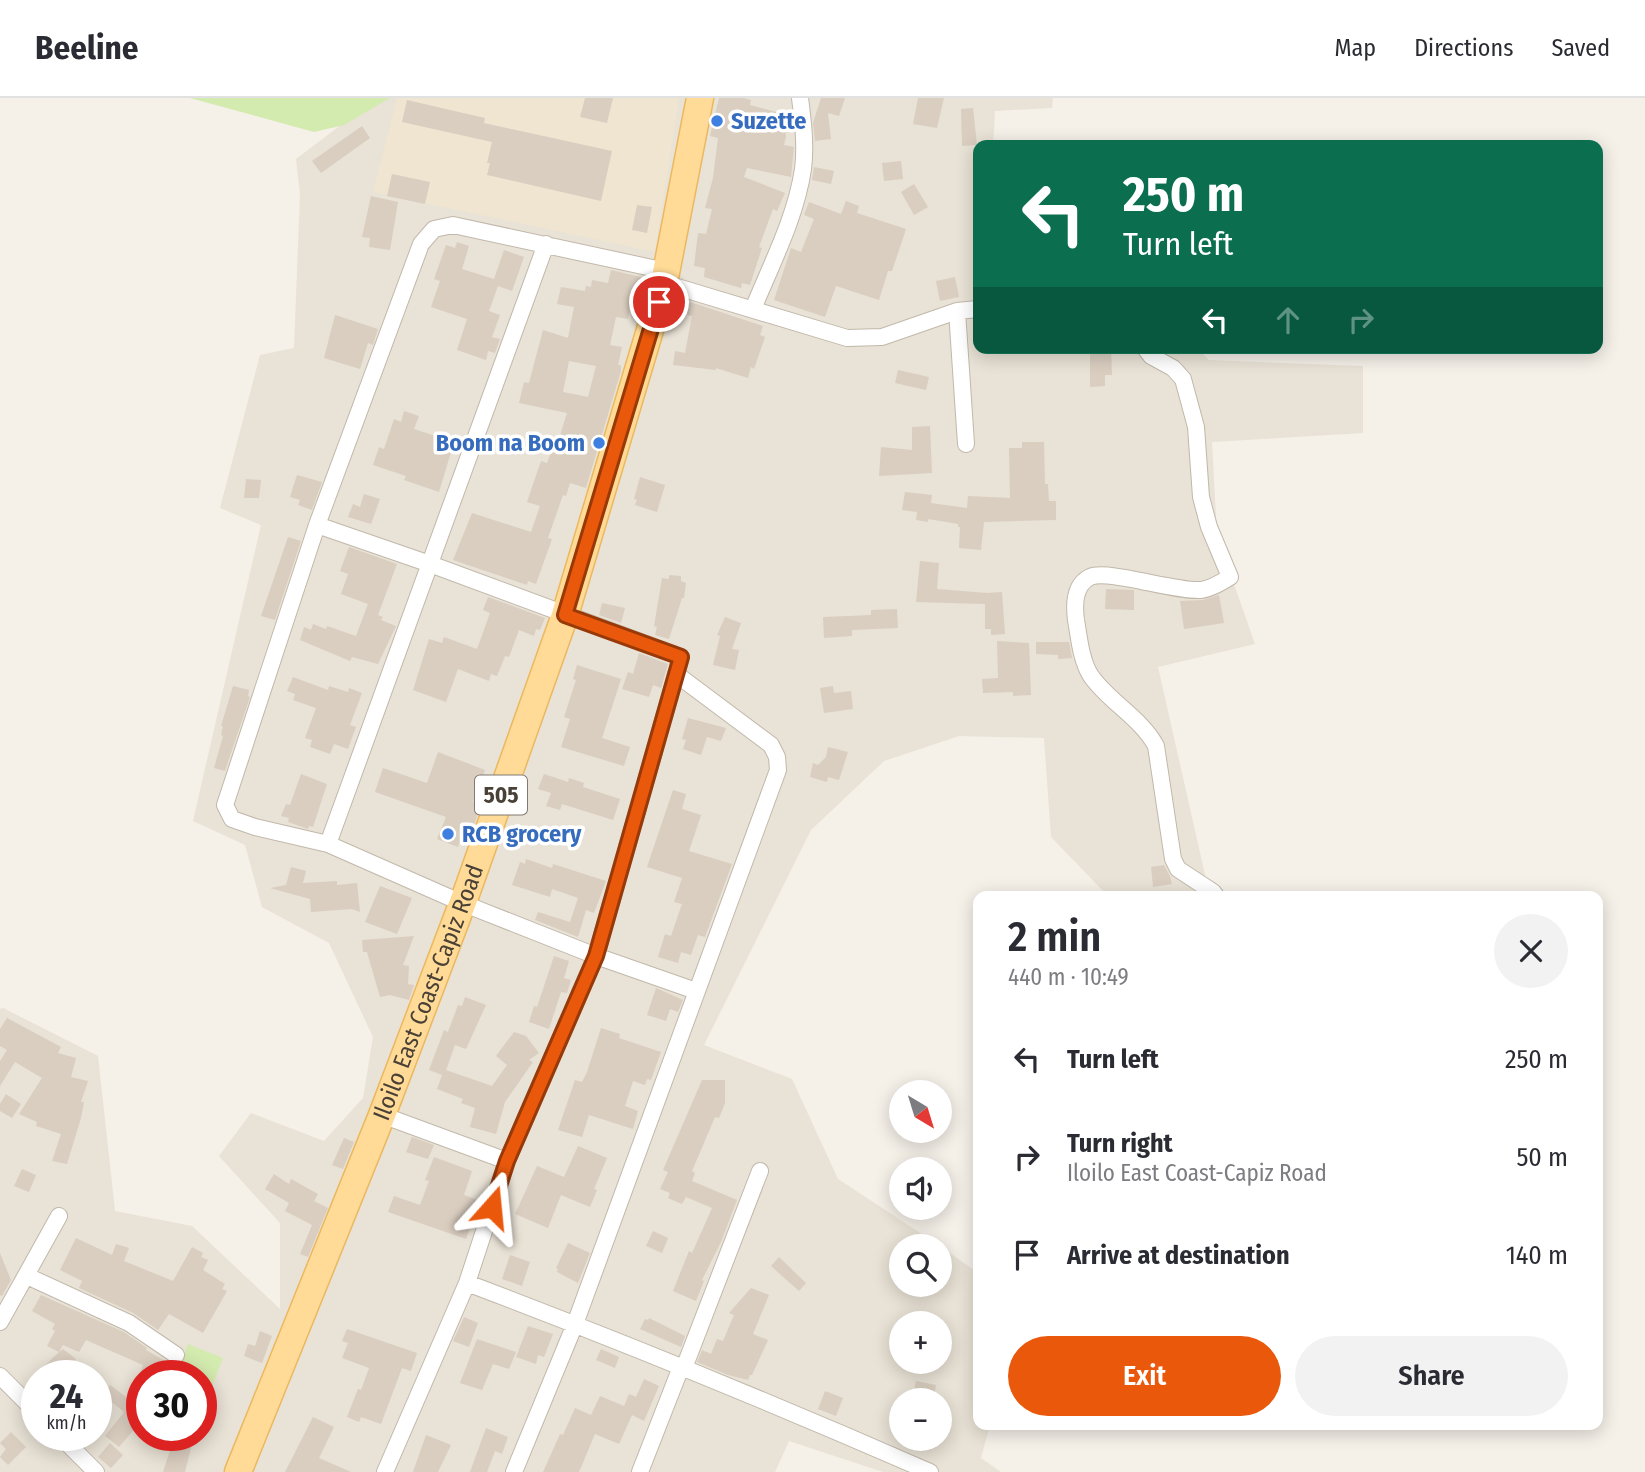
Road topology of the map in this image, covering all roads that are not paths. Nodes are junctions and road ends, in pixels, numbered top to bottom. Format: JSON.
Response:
{"nodes":[{"id":1,"x":700,"y":98,"type":"edge"},
{"id":2,"x":800,"y":98,"type":"edge"},
{"id":3,"x":546,"y":244,"type":"junction"},
{"id":4,"x":665,"y":277,"type":"junction"},
{"id":5,"x":753,"y":309,"type":"junction"},
{"id":6,"x":973,"y":309,"type":"edge"},
{"id":7,"x":957,"y":311,"type":"junction"},
{"id":8,"x":1150,"y":354,"type":"edge"},
{"id":9,"x":966,"y":444,"type":"dead end"},
{"id":10,"x":317,"y":525,"type":"junction"},
{"id":11,"x":430,"y":564,"type":"junction"},
{"id":12,"x":565,"y":615,"type":"junction"},
{"id":13,"x":676,"y":674,"type":"junction"},
{"id":14,"x":328,"y":844,"type":"junction"},
{"id":15,"x":1209,"y":891,"type":"edge"},
{"id":16,"x":462,"y":903,"type":"junction"},
{"id":17,"x":596,"y":956,"type":"junction"},
{"id":18,"x":696,"y":991,"type":"junction"},
{"id":19,"x":382,"y":1115,"type":"junction"},
{"id":20,"x":507,"y":1161,"type":"junction"},
{"id":21,"x":760,"y":1171,"type":"dead end"},
{"id":22,"x":59,"y":1216,"type":"dead end"},
{"id":23,"x":27,"y":1276,"type":"junction"},
{"id":24,"x":467,"y":1283,"type":"junction"},
{"id":25,"x":0,"y":1322,"type":"edge"},
{"id":26,"x":575,"y":1324,"type":"junction"},
{"id":27,"x":176,"y":1355,"type":"dead end"},
{"id":28,"x":682,"y":1368,"type":"junction"},
{"id":29,"x":0,"y":1376,"type":"edge"},
{"id":30,"x":21,"y":1397,"type":"edge"},
{"id":31,"x":73,"y":1451,"type":"edge"},
{"id":32,"x":88,"y":1469,"type":"edge"},
{"id":33,"x":238,"y":1472,"type":"edge"},
{"id":34,"x":386,"y":1472,"type":"edge"},
{"id":35,"x":514,"y":1472,"type":"edge"},
{"id":36,"x":640,"y":1472,"type":"edge"},
{"id":37,"x":930,"y":1472,"type":"edge"}],
"edges":[{"from":1,"to":4,"type":"main road","name":"Iloilo East Coast-Capiz Road","number":"505"},
{"from":2,"to":5,"type":"street"},
{"from":3,"to":4,"type":"street"},
{"from":3,"to":10,"type":"street"},
{"from":3,"to":11,"type":"street"},
{"from":4,"to":5,"type":"street"},
{"from":4,"to":12,"type":"main road","name":"Iloilo East Coast-Capiz Road","number":"505"},
{"from":5,"to":7,"type":"street"},
{"from":6,"to":7,"type":"street"},
{"from":7,"to":9,"type":"street"},
{"from":8,"to":15,"type":"street"},
{"from":10,"to":11,"type":"street"},
{"from":10,"to":14,"type":"street"},
{"from":11,"to":12,"type":"street"},
{"from":11,"to":14,"type":"street"},
{"from":12,"to":13,"type":"street"},
{"from":12,"to":16,"type":"main road","name":"Iloilo East Coast-Capiz Road","number":"505"},
{"from":13,"to":17,"type":"street"},
{"from":13,"to":18,"type":"street"},
{"from":14,"to":16,"type":"street"},
{"from":16,"to":17,"type":"street"},
{"from":16,"to":19,"type":"main road","name":"Iloilo East Coast-Capiz Road","number":"505"},
{"from":17,"to":18,"type":"street"},
{"from":17,"to":20,"type":"street"},
{"from":18,"to":26,"type":"street"},
{"from":19,"to":20,"type":"street"},
{"from":19,"to":33,"type":"main road","name":"Iloilo East Coast-Capiz Road","number":"505"},
{"from":20,"to":24,"type":"street"},
{"from":21,"to":28,"type":"street"},
{"from":22,"to":23,"type":"street"},
{"from":23,"to":25,"type":"street"},
{"from":23,"to":27,"type":"street"},
{"from":24,"to":26,"type":"street"},
{"from":24,"to":34,"type":"street"},
{"from":26,"to":28,"type":"street"},
{"from":26,"to":35,"type":"street"},
{"from":28,"to":36,"type":"street"},
{"from":28,"to":37,"type":"street"},
{"from":29,"to":30,"type":"street"},
{"from":31,"to":32,"type":"street"}]}
